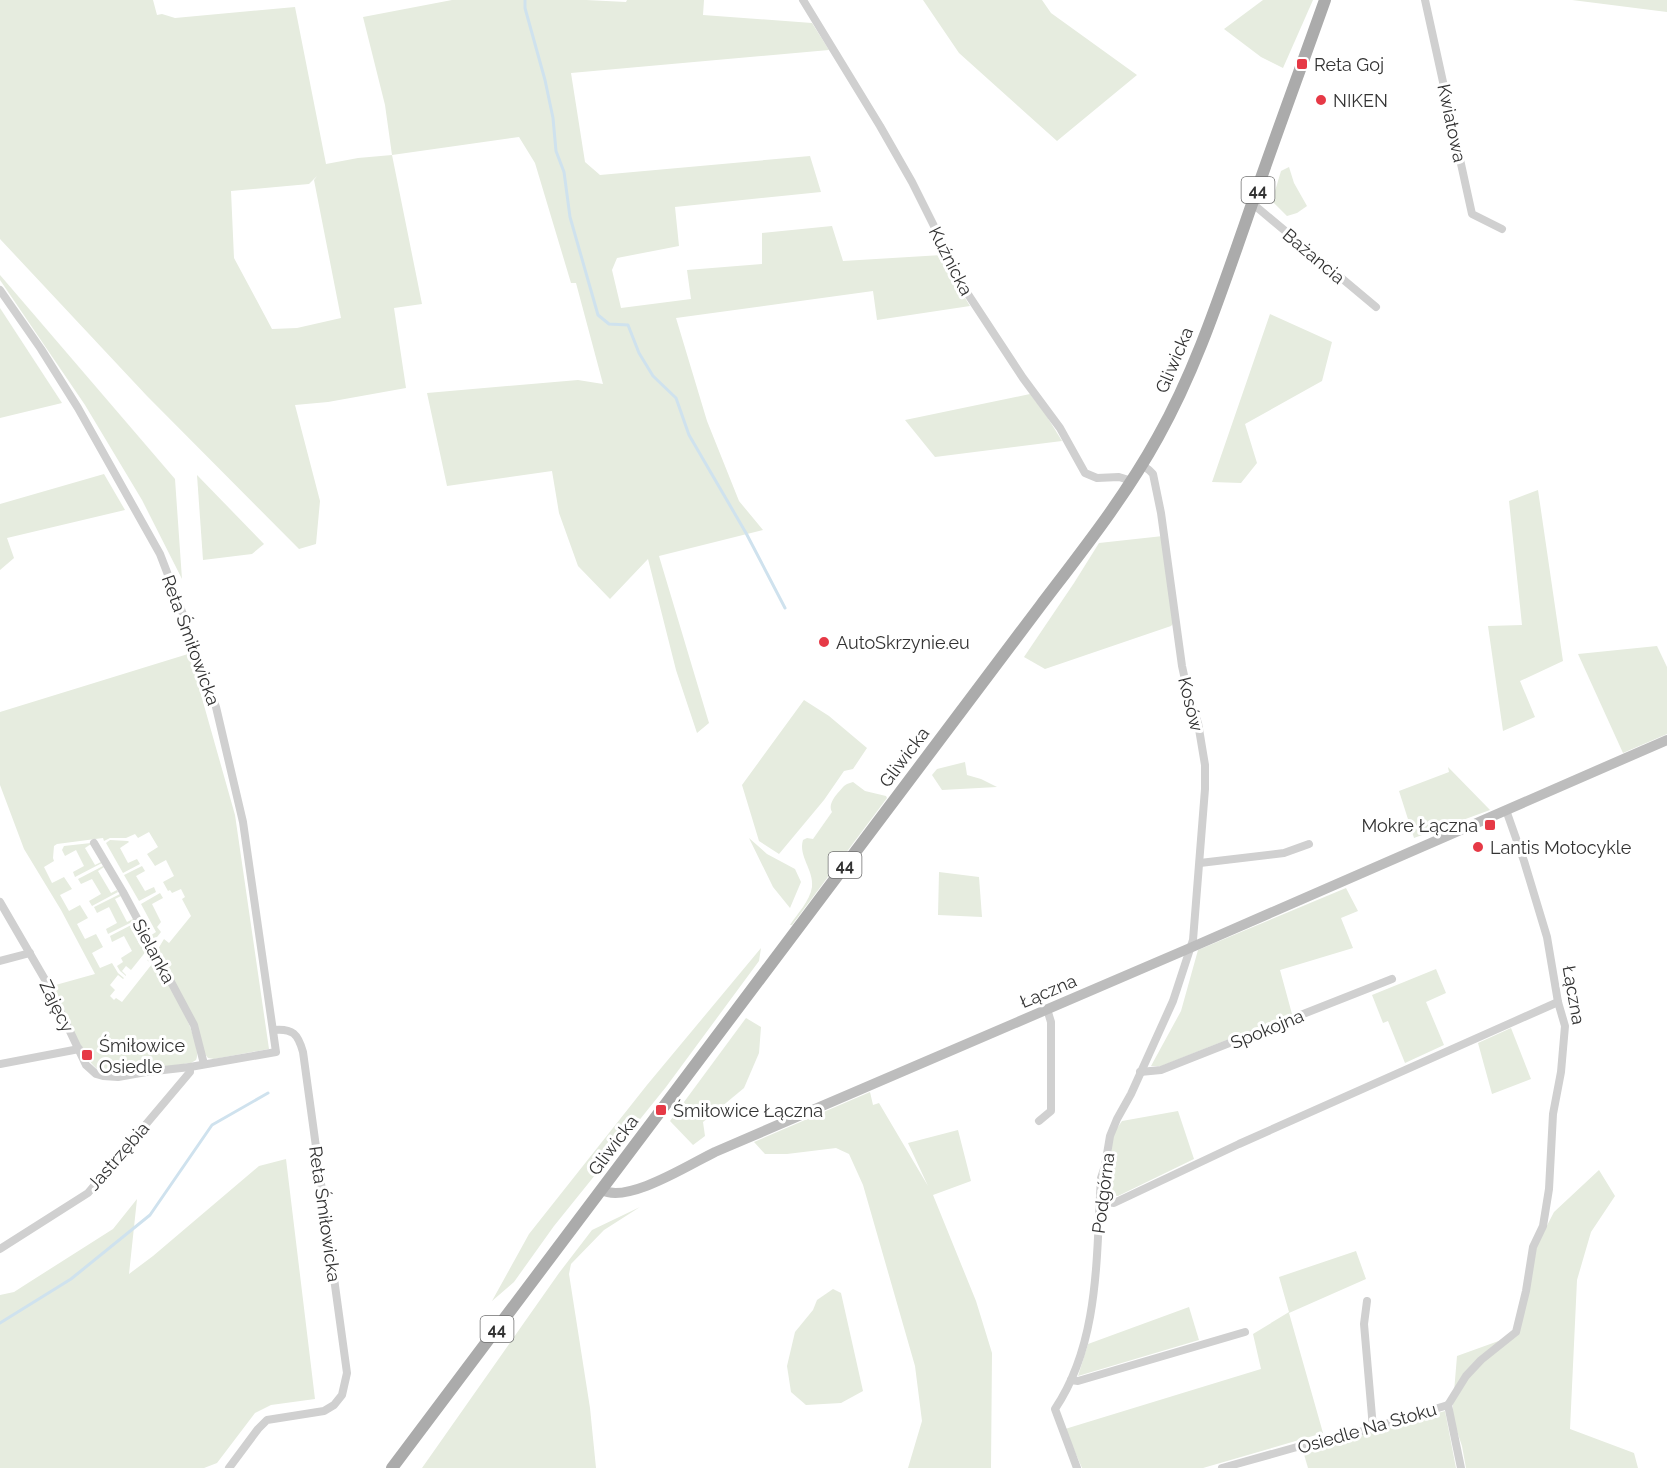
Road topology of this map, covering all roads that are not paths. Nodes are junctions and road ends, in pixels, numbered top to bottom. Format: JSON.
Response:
{"nodes":[{"id":1,"x":803,"y":0,"type":"edge"},
{"id":2,"x":1325,"y":0,"type":"edge"},
{"id":3,"x":1425,"y":0,"type":"edge"},
{"id":4,"x":1253,"y":204,"type":"junction"},
{"id":5,"x":1502,"y":229,"type":"dead end"},
{"id":6,"x":0,"y":290,"type":"edge"},
{"id":7,"x":1376,"y":307,"type":"dead end"},
{"id":8,"x":1142,"y":465,"type":"junction"},
{"id":9,"x":1132,"y":481,"type":"junction"},
{"id":10,"x":1667,"y":740,"type":"edge"},
{"id":11,"x":1506,"y":810,"type":"junction"},
{"id":12,"x":94,"y":843,"type":"dead end"},
{"id":13,"x":1309,"y":844,"type":"dead end"},
{"id":14,"x":1200,"y":863,"type":"junction"},
{"id":15,"x":0,"y":902,"type":"edge"},
{"id":16,"x":1190,"y":948,"type":"junction"},
{"id":17,"x":30,"y":953,"type":"junction"},
{"id":18,"x":0,"y":961,"type":"edge"},
{"id":19,"x":1392,"y":979,"type":"dead end"},
{"id":20,"x":1558,"y":1002,"type":"junction"},
{"id":21,"x":1047,"y":1009,"type":"junction"},
{"id":22,"x":273,"y":1030,"type":"junction"},
{"id":23,"x":79,"y":1049,"type":"junction"},
{"id":24,"x":276,"y":1052,"type":"joint"},
{"id":25,"x":204,"y":1064,"type":"junction"},
{"id":26,"x":0,"y":1065,"type":"edge"},
{"id":27,"x":190,"y":1067,"type":"junction"},
{"id":28,"x":1140,"y":1072,"type":"junction"},
{"id":29,"x":1039,"y":1121,"type":"dead end"},
{"id":30,"x":602,"y":1190,"type":"junction"},
{"id":31,"x":1100,"y":1201,"type":"junction"},
{"id":32,"x":1543,"y":1226,"type":"joint"},
{"id":33,"x":0,"y":1249,"type":"edge"},
{"id":34,"x":1367,"y":1300,"type":"dead end"},
{"id":35,"x":1245,"y":1332,"type":"dead end"},
{"id":36,"x":1071,"y":1380,"type":"junction"},
{"id":37,"x":1448,"y":1405,"type":"junction"},
{"id":38,"x":1372,"y":1428,"type":"junction"},
{"id":39,"x":229,"y":1468,"type":"edge"},
{"id":40,"x":392,"y":1468,"type":"edge"},
{"id":41,"x":1077,"y":1468,"type":"edge"},
{"id":42,"x":1222,"y":1468,"type":"edge"},
{"id":43,"x":1461,"y":1468,"type":"edge"}],
"edges":[{"from":1,"to":9,"type":"street","name":"Kuźnicka"},
{"from":2,"to":4,"type":"main road","name":"Gliwicka","number":"44"},
{"from":3,"to":5,"type":"street","name":"Kwiatowa"},
{"from":4,"to":7,"type":"street","name":"Bażancia"},
{"from":4,"to":8,"type":"main road","name":"Gliwicka","number":"44"},
{"from":6,"to":22,"type":"street","name":"Reta Śmiłowicka"},
{"from":8,"to":9,"type":"main road","name":"Gliwicka","number":"44"},
{"from":8,"to":14,"type":"street","name":"Kosów"},
{"from":9,"to":30,"type":"main road","name":"Gliwicka","number":"44"},
{"from":10,"to":11,"type":"street","name":"Łączna"},
{"from":11,"to":16,"type":"street","name":"Łączna"},
{"from":11,"to":20,"type":"street","name":"Łączna"},
{"from":12,"to":25,"type":"street","name":"Sielanka"},
{"from":13,"to":14,"type":"street"},
{"from":14,"to":16,"type":"street","name":"Kosów"},
{"from":15,"to":17,"type":"street","name":"Zajęcy"},
{"from":16,"to":21,"type":"street","name":"Łączna"},
{"from":16,"to":28,"type":"street","name":"Podgórna"},
{"from":17,"to":18,"type":"street"},
{"from":17,"to":23,"type":"street","name":"Zajęcy"},
{"from":19,"to":28,"type":"street","name":"Spokojna"},
{"from":20,"to":31,"type":"street"},
{"from":20,"to":32,"type":"street","name":"Łączna"},
{"from":21,"to":29,"type":"street"},
{"from":21,"to":30,"type":"street","name":"Łączna"},
{"from":22,"to":24,"type":"street","name":"Reta Śmiłowicka"},
{"from":22,"to":39,"type":"street","name":"Reta Śmiłowicka"},
{"from":23,"to":26,"type":"street"},
{"from":23,"to":27,"type":"street","name":"Zajęcy"},
{"from":24,"to":25,"type":"street","name":"Zajęcy"},
{"from":25,"to":27,"type":"street","name":"Zajęcy"},
{"from":27,"to":33,"type":"street","name":"Jastrzębia"},
{"from":28,"to":31,"type":"street","name":"Podgórna"},
{"from":30,"to":40,"type":"main road","name":"Gliwicka","number":"44"},
{"from":31,"to":36,"type":"street","name":"Podgórna"},
{"from":32,"to":37,"type":"street","name":"Osiedle Na Stoku"},
{"from":34,"to":38,"type":"street"},
{"from":35,"to":36,"type":"street"},
{"from":36,"to":41,"type":"street","name":"Podgórna"},
{"from":37,"to":38,"type":"street","name":"Osiedle Na Stoku"},
{"from":37,"to":43,"type":"street"},
{"from":38,"to":42,"type":"street","name":"Osiedle Na Stoku"}]}
